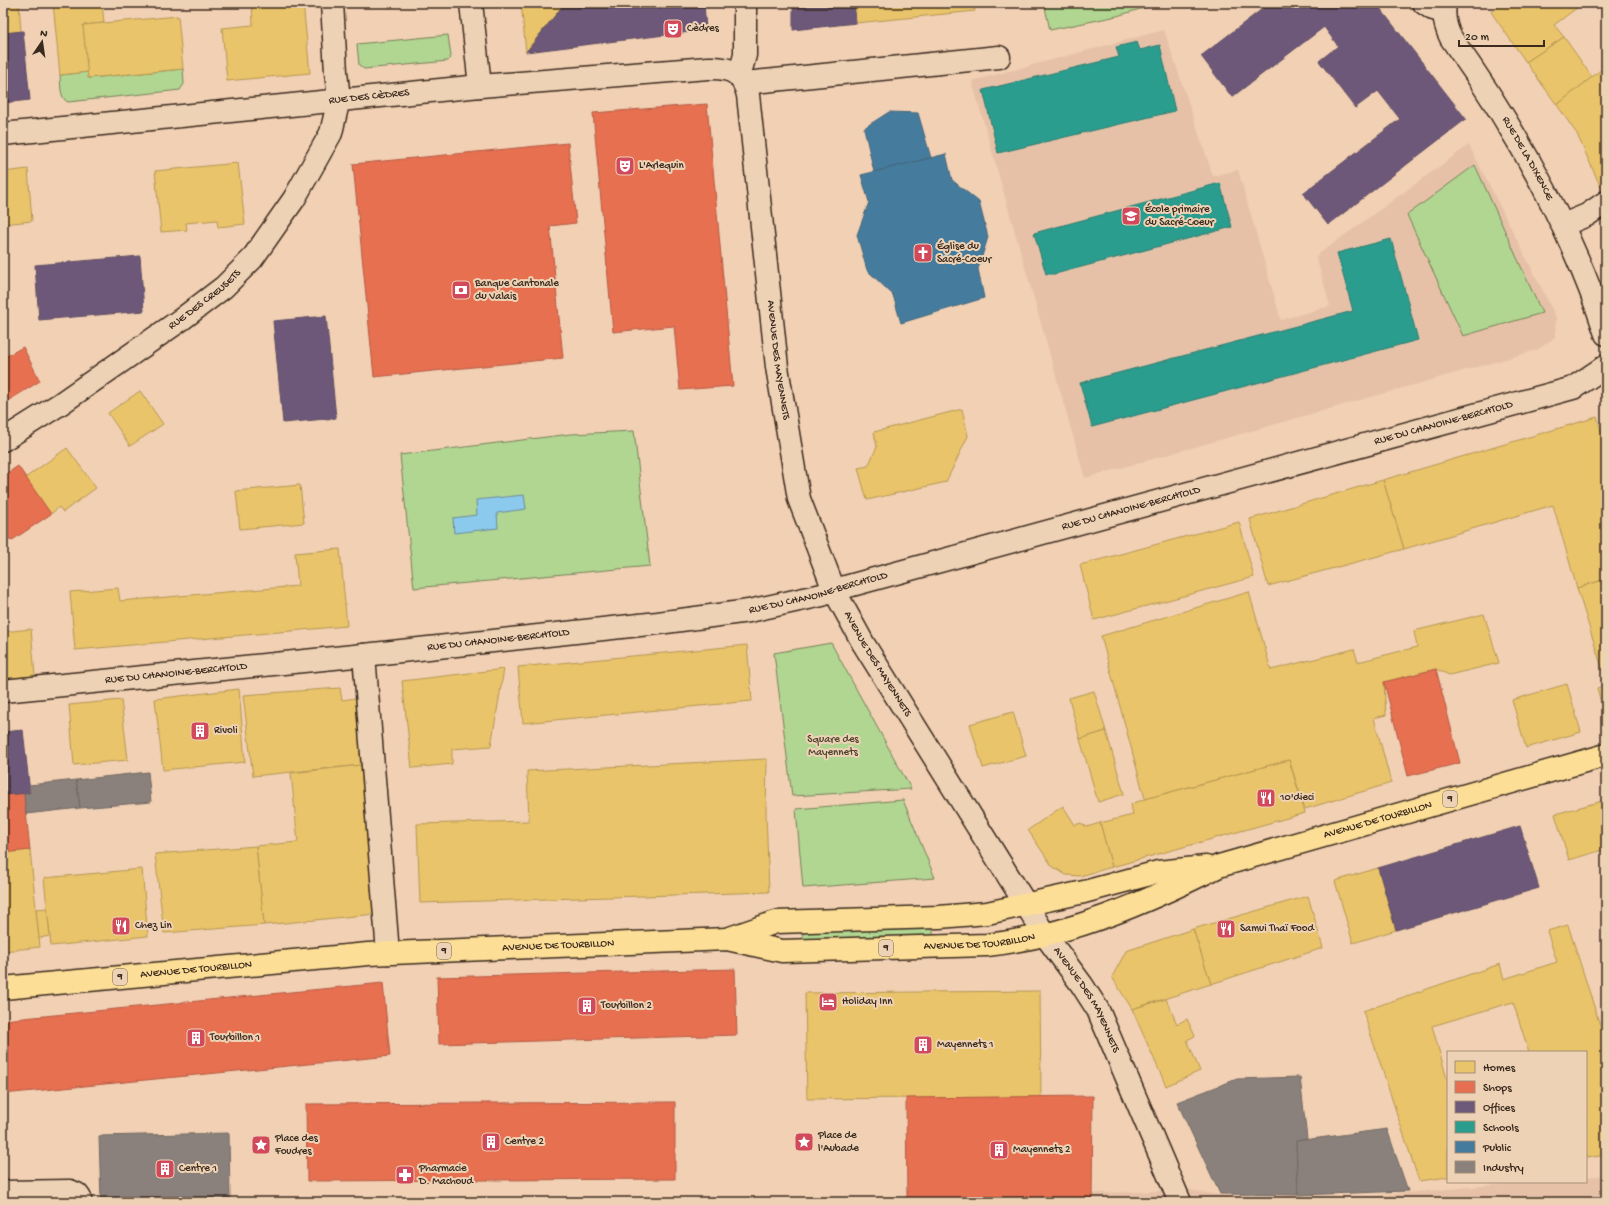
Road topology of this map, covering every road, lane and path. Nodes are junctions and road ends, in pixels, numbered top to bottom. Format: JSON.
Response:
{"nodes":[{"id":1,"x":319,"y":3,"type":"edge"},
{"id":2,"x":332,"y":3,"type":"edge"},
{"id":3,"x":471,"y":3,"type":"edge"},
{"id":4,"x":745,"y":3,"type":"edge"},
{"id":5,"x":1424,"y":3,"type":"edge"},
{"id":6,"x":1445,"y":7,"type":"edge"},
{"id":7,"x":999,"y":57,"type":"dead end"},
{"id":8,"x":336,"y":72,"type":"junction"},
{"id":9,"x":740,"y":78,"type":"junction"},
{"id":10,"x":480,"y":86,"type":"junction"},
{"id":11,"x":339,"y":99,"type":"junction"},
{"id":12,"x":3,"y":134,"type":"edge"},
{"id":13,"x":1606,"y":202,"type":"edge"},
{"id":14,"x":1563,"y":225,"type":"junction"},
{"id":15,"x":1606,"y":334,"type":"edge"},
{"id":16,"x":1606,"y":366,"type":"edge"},
{"id":17,"x":3,"y":440,"type":"edge"},
{"id":18,"x":834,"y":590,"type":"junction"},
{"id":19,"x":364,"y":655,"type":"junction"},
{"id":20,"x":3,"y":692,"type":"edge"},
{"id":21,"x":1606,"y":755,"type":"edge"},
{"id":22,"x":1219,"y":866,"type":"junction"},
{"id":23,"x":1028,"y":905,"type":"junction"},
{"id":24,"x":1045,"y":934,"type":"junction"},
{"id":25,"x":727,"y":939,"type":"junction"},
{"id":26,"x":388,"y":953,"type":"junction"},
{"id":27,"x":3,"y":988,"type":"edge"},
{"id":28,"x":3,"y":1192,"type":"edge"},
{"id":29,"x":80,"y":1202,"type":"edge"},
{"id":30,"x":1180,"y":1202,"type":"edge"}],
"edges":[{"from":1,"to":8,"type":"street"},
{"from":2,"to":8,"type":"street","name":"RUE DES CREUSETS"},
{"from":3,"to":10,"type":"street"},
{"from":4,"to":9,"type":"street"},
{"from":5,"to":6,"type":"street","name":"RUE DE LA DIXENCE"},
{"from":6,"to":14,"type":"street","name":"RUE DE LA DIXENCE"},
{"from":7,"to":9,"type":"street"},
{"from":8,"to":11,"type":"street","name":"RUE DES CREUSETS"},
{"from":9,"to":10,"type":"street","name":"RUE DES CÈDRES"},
{"from":9,"to":18,"type":"street","name":"AVENUE DES MAYENNETS"},
{"from":10,"to":11,"type":"street","name":"RUE DES CÈDRES"},
{"from":11,"to":12,"type":"street","name":"RUE DES CÈDRES"},
{"from":11,"to":17,"type":"street","name":"RUE DES CREUSETS"},
{"from":13,"to":14,"type":"street"},
{"from":14,"to":15,"type":"street","name":"RUE DE LA DIXENCE"},
{"from":16,"to":18,"type":"street","name":"RUE DU CHANOINE-BERCHTOLD"},
{"from":18,"to":19,"type":"street","name":"RUE DU CHANOINE-BERCHTOLD"},
{"from":18,"to":23,"type":"street","name":"AVENUE DES MAYENNETS"},
{"from":19,"to":20,"type":"street","name":"RUE DU CHANOINE-BERCHTOLD"},
{"from":19,"to":26,"type":"street"},
{"from":21,"to":22,"type":"main road","name":"AVENUE DE TOURBILLON","number":"9"},
{"from":22,"to":23,"type":"main road","name":"AVENUE DE TOURBILLON","number":"9"},
{"from":22,"to":24,"type":"main road","name":"AVENUE DE TOURBILLON","number":"9"},
{"from":23,"to":24,"type":"street","name":"AVENUE DES MAYENNETS"},
{"from":23,"to":25,"type":"main road","name":"AVENUE DE TOURBILLON","number":"9"},
{"from":24,"to":25,"type":"main road","name":"AVENUE DE TOURBILLON","number":"9"},
{"from":24,"to":30,"type":"street","name":"AVENUE DES MAYENNETS"},
{"from":25,"to":26,"type":"main road","name":"AVENUE DE TOURBILLON","number":"9"},
{"from":26,"to":27,"type":"main road","name":"AVENUE DE TOURBILLON","number":"9"},
{"from":28,"to":29,"type":"street"}]}
